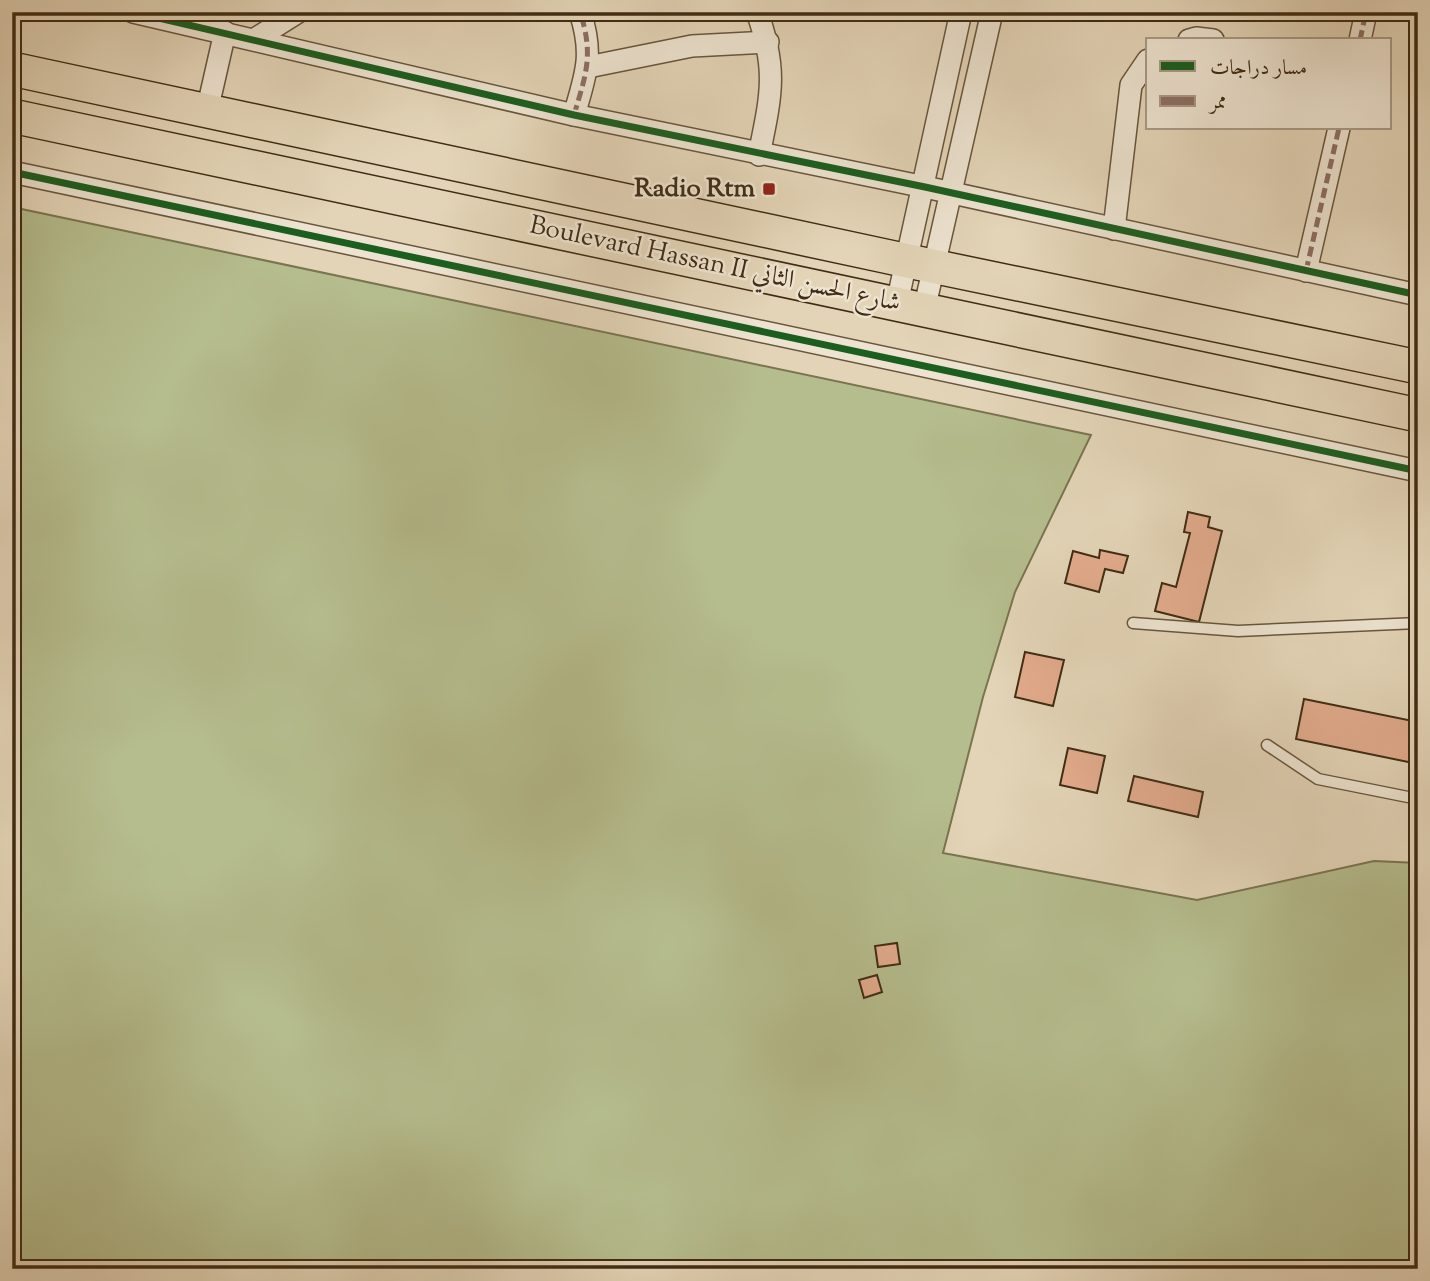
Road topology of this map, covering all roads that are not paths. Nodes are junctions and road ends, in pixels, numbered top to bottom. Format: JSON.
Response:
{"nodes":[{"id":1,"x":133,"y":12,"type":"edge"},
{"id":2,"x":298,"y":12,"type":"edge"},
{"id":3,"x":580,"y":12,"type":"edge"},
{"id":4,"x":757,"y":12,"type":"edge"},
{"id":5,"x":961,"y":12,"type":"edge"},
{"id":6,"x":992,"y":12,"type":"edge"},
{"id":7,"x":1366,"y":12,"type":"edge"},
{"id":8,"x":225,"y":32,"type":"junction"},
{"id":9,"x":1360,"y":38,"type":"edge"},
{"id":10,"x":255,"y":39,"type":"junction"},
{"id":11,"x":768,"y":42,"type":"junction"},
{"id":12,"x":1146,"y":63,"type":"edge"},
{"id":13,"x":588,"y":67,"type":"junction"},
{"id":14,"x":12,"y":69,"type":"edge"},
{"id":15,"x":207,"y":111,"type":"junction"},
{"id":16,"x":574,"y":116,"type":"junction"},
{"id":17,"x":12,"y":117,"type":"edge"},
{"id":18,"x":1339,"y":130,"type":"edge"},
{"id":19,"x":759,"y":155,"type":"junction"},
{"id":20,"x":12,"y":172,"type":"edge"},
{"id":21,"x":925,"y":187,"type":"junction"},
{"id":22,"x":952,"y":194,"type":"junction"},
{"id":23,"x":1114,"y":229,"type":"junction"},
{"id":24,"x":921,"y":263,"type":"junction"},
{"id":25,"x":1306,"y":271,"type":"junction"},
{"id":26,"x":1418,"y":295,"type":"edge"},
{"id":27,"x":911,"y":307,"type":"junction"},
{"id":28,"x":1418,"y":367,"type":"edge"},
{"id":29,"x":1418,"y":415,"type":"edge"},
{"id":30,"x":1418,"y":471,"type":"edge"},
{"id":31,"x":1133,"y":623,"type":"dead end"},
{"id":32,"x":1418,"y":623,"type":"edge"},
{"id":33,"x":1268,"y":745,"type":"dead end"},
{"id":34,"x":1418,"y":799,"type":"edge"}],
"edges":[{"from":1,"to":8,"type":"street"},
{"from":2,"to":10,"type":"street"},
{"from":3,"to":13,"type":"street"},
{"from":4,"to":11,"type":"street"},
{"from":5,"to":21,"type":"street"},
{"from":6,"to":22,"type":"street"},
{"from":7,"to":9,"type":"street"},
{"from":8,"to":10,"type":"street"},
{"from":8,"to":15,"type":"street"},
{"from":10,"to":16,"type":"street"},
{"from":11,"to":13,"type":"street"},
{"from":11,"to":19,"type":"street"},
{"from":12,"to":23,"type":"street"},
{"from":13,"to":16,"type":"street"},
{"from":14,"to":15,"type":"main road","name":"Boulevard Hassan II شارع الحسن الثاني"},
{"from":15,"to":24,"type":"main road","name":"Boulevard Hassan II شارع الحسن الثاني"},
{"from":16,"to":19,"type":"street"},
{"from":17,"to":27,"type":"main road","name":"Boulevard Hassan II شارع الحسن الثاني"},
{"from":18,"to":25,"type":"street"},
{"from":19,"to":21,"type":"street"},
{"from":20,"to":30,"type":"street"},
{"from":21,"to":22,"type":"street"},
{"from":21,"to":24,"type":"street"},
{"from":22,"to":23,"type":"street"},
{"from":22,"to":24,"type":"street"},
{"from":23,"to":25,"type":"street"},
{"from":24,"to":27,"type":"street"},
{"from":24,"to":28,"type":"main road","name":"Boulevard Hassan II شارع الحسن الثاني"},
{"from":25,"to":26,"type":"street"},
{"from":27,"to":29,"type":"main road","name":"Boulevard Hassan II شارع الحسن الثاني"},
{"from":31,"to":32,"type":"lane"},
{"from":33,"to":34,"type":"lane"}]}
